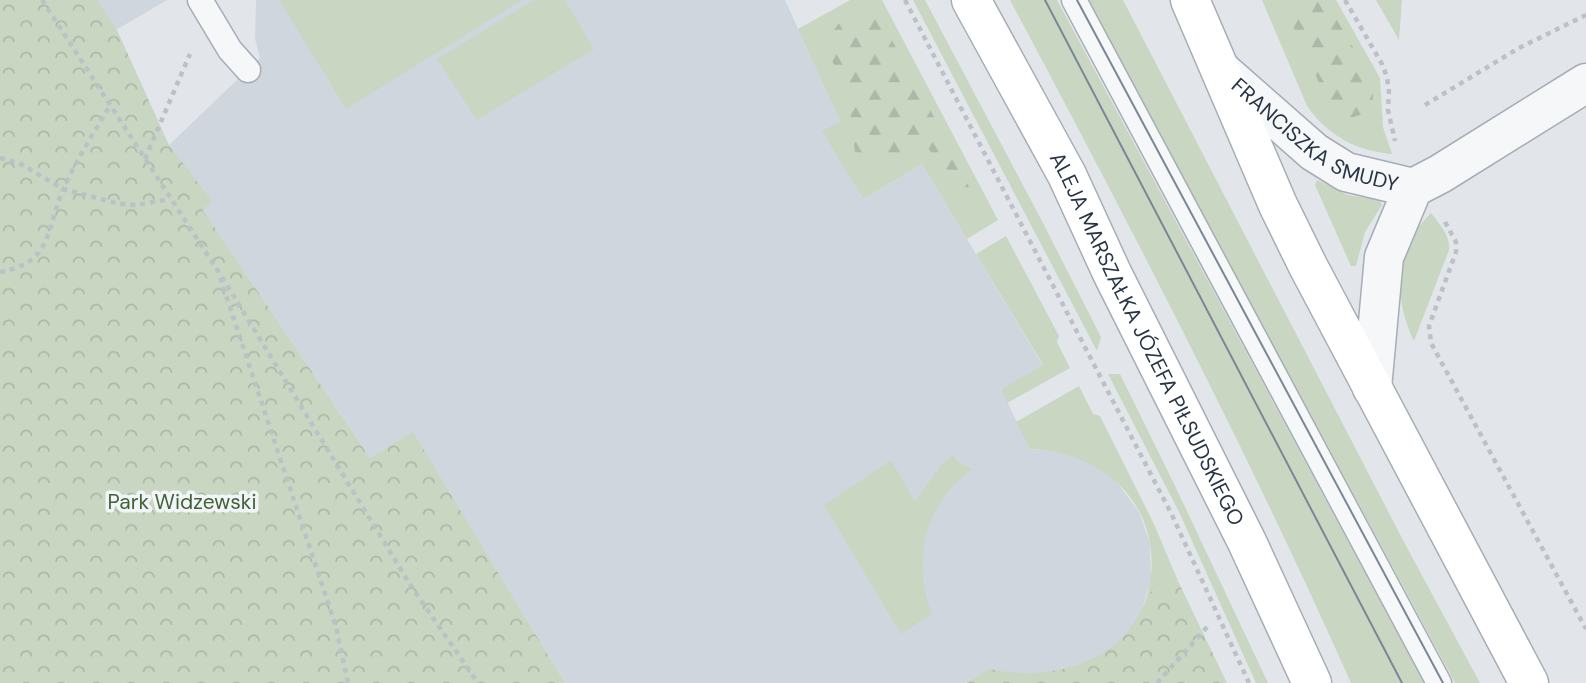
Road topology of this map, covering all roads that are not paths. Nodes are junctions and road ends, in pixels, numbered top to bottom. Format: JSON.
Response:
{"nodes":[{"id":1,"x":971,"y":0,"type":"edge"},
{"id":2,"x":1074,"y":0,"type":"edge"},
{"id":3,"x":1191,"y":0,"type":"edge"},
{"id":4,"x":203,"y":6,"type":"edge"},
{"id":5,"x":248,"y":70,"type":"dead end"},
{"id":6,"x":1223,"y":72,"type":"junction"},
{"id":7,"x":1586,"y":83,"type":"edge"},
{"id":8,"x":1413,"y":188,"type":"junction"},
{"id":9,"x":1371,"y":388,"type":"junction"},
{"id":10,"x":1312,"y":683,"type":"edge"},
{"id":11,"x":1439,"y":683,"type":"edge"},
{"id":12,"x":1529,"y":683,"type":"edge"}],
"edges":[{"from":1,"to":10,"type":"main road","name":"ALEJA MARSZAŁKA JÓZEFA PIŁSUDSKIEGO"},
{"from":2,"to":11,"type":"lane"},
{"from":3,"to":6,"type":"main road"},
{"from":4,"to":5,"type":"lane"},
{"from":6,"to":8,"type":"street","name":"FRANCISZKA SMUDY"},
{"from":6,"to":9,"type":"main road"},
{"from":7,"to":8,"type":"street","name":"FRANCISZKA SMUDY"},
{"from":8,"to":9,"type":"street","name":"FRANCISZKA SMUDY"},
{"from":9,"to":12,"type":"main road"}]}
